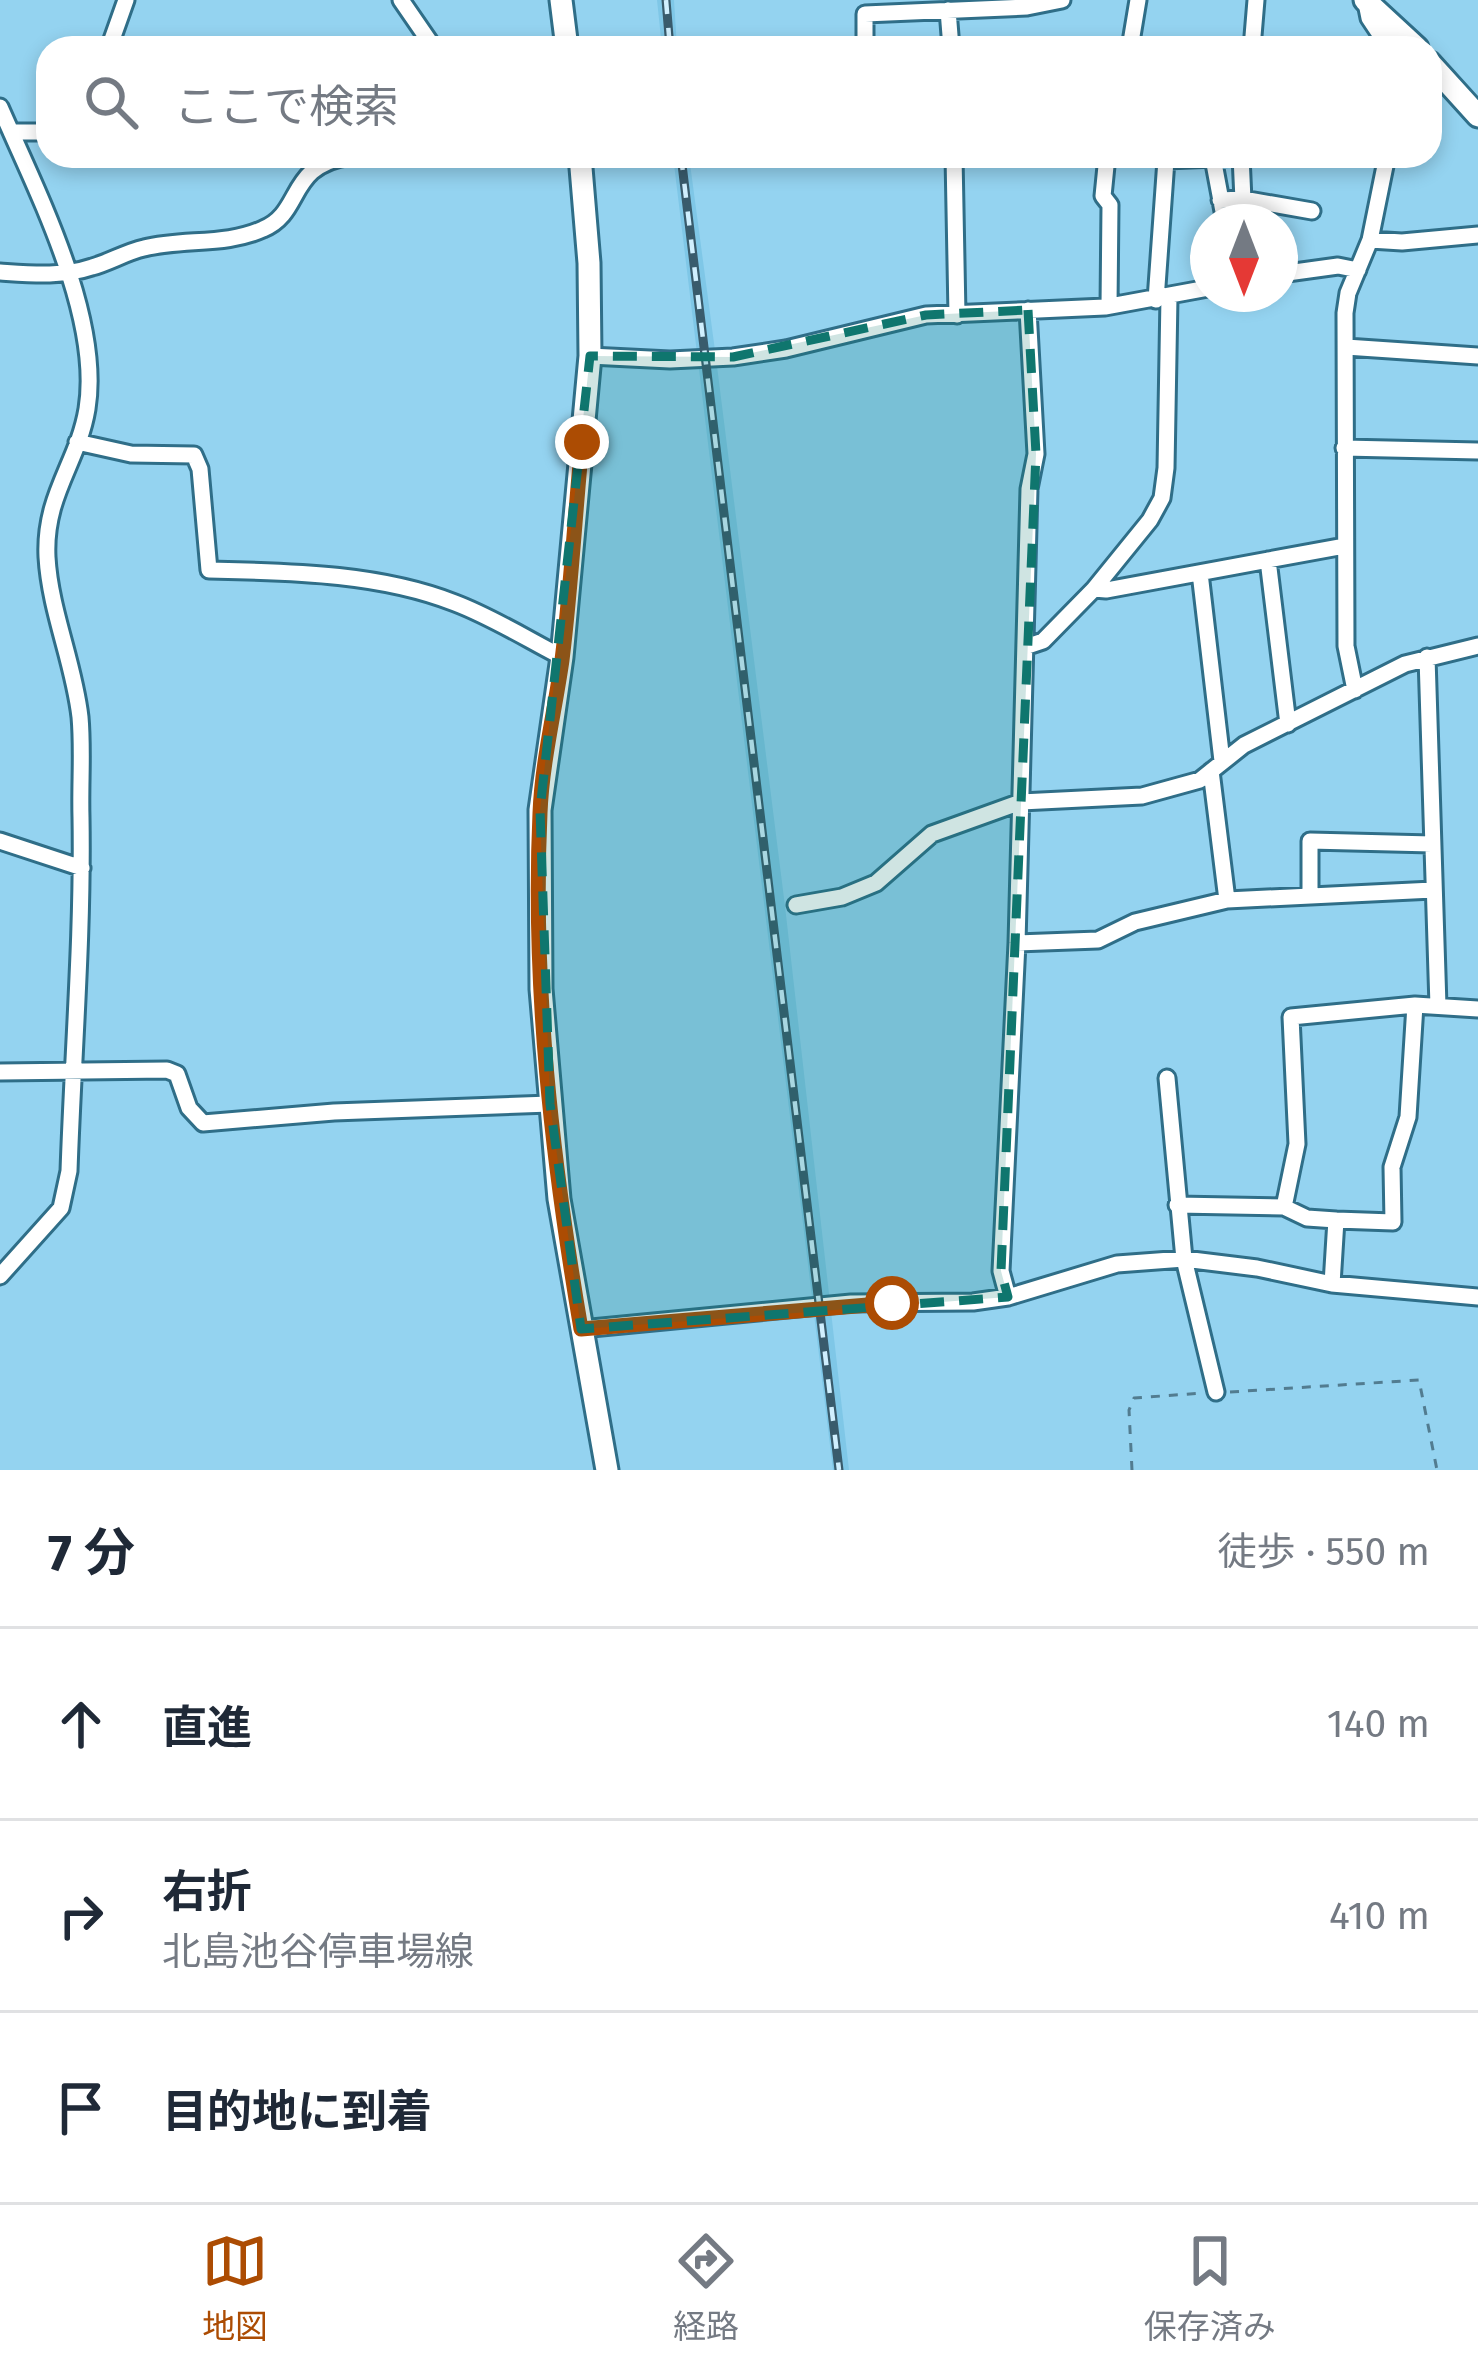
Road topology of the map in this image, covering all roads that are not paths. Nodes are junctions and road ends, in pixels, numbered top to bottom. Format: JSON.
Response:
{"nodes":[{"id":1,"x":126,"y":0,"type":"edge"},
{"id":2,"x":401,"y":0,"type":"edge"},
{"id":3,"x":561,"y":0,"type":"edge"},
{"id":4,"x":1062,"y":0,"type":"edge"},
{"id":5,"x":1138,"y":0,"type":"edge"},
{"id":6,"x":1256,"y":0,"type":"edge"},
{"id":7,"x":1365,"y":0,"type":"edge"},
{"id":8,"x":1027,"y":4,"type":"edge"},
{"id":9,"x":901,"y":6,"type":"edge"},
{"id":10,"x":948,"y":10,"type":"junction"},
{"id":11,"x":113,"y":36,"type":"edge"},
{"id":12,"x":426,"y":36,"type":"edge"},
{"id":13,"x":566,"y":36,"type":"edge"},
{"id":14,"x":865,"y":36,"type":"edge"},
{"id":15,"x":950,"y":36,"type":"edge"},
{"id":16,"x":1132,"y":36,"type":"edge"},
{"id":17,"x":1253,"y":36,"type":"edge"},
{"id":18,"x":1381,"y":36,"type":"edge"},
{"id":19,"x":1404,"y":36,"type":"edge"},
{"id":20,"x":1442,"y":76,"type":"edge"},
{"id":21,"x":0,"y":106,"type":"edge"},
{"id":22,"x":1478,"y":116,"type":"edge"},
{"id":23,"x":11,"y":132,"type":"junction"},
{"id":24,"x":36,"y":132,"type":"edge"},
{"id":25,"x":313,"y":168,"type":"edge"},
{"id":26,"x":581,"y":168,"type":"edge"},
{"id":27,"x":954,"y":168,"type":"edge"},
{"id":28,"x":1105,"y":168,"type":"edge"},
{"id":29,"x":1166,"y":168,"type":"edge"},
{"id":30,"x":1215,"y":168,"type":"edge"},
{"id":31,"x":1242,"y":168,"type":"edge"},
{"id":32,"x":1385,"y":168,"type":"edge"},
{"id":33,"x":1220,"y":200,"type":"junction"},
{"id":34,"x":1243,"y":200,"type":"junction"},
{"id":35,"x":1221,"y":204,"type":"edge"},
{"id":36,"x":1243,"y":204,"type":"edge"},
{"id":37,"x":1312,"y":211,"type":"dead end"},
{"id":38,"x":1478,"y":235,"type":"edge"},
{"id":39,"x":1370,"y":241,"type":"junction"},
{"id":40,"x":1358,"y":270,"type":"junction"},
{"id":41,"x":0,"y":272,"type":"edge"},
{"id":42,"x":1298,"y":272,"type":"edge"},
{"id":43,"x":70,"y":273,"type":"junction"},
{"id":44,"x":1190,"y":292,"type":"edge"},
{"id":45,"x":1162,"y":298,"type":"junction"},
{"id":46,"x":1109,"y":306,"type":"junction"},
{"id":47,"x":1028,"y":310,"type":"junction"},
{"id":48,"x":957,"y":315,"type":"junction"},
{"id":49,"x":1346,"y":347,"type":"junction"},
{"id":50,"x":590,"y":356,"type":"junction"},
{"id":51,"x":1478,"y":356,"type":"edge"},
{"id":52,"x":77,"y":442,"type":"junction"},
{"id":53,"x":1344,"y":448,"type":"junction"},
{"id":54,"x":1478,"y":451,"type":"edge"},
{"id":55,"x":1344,"y":546,"type":"junction"},
{"id":56,"x":1268,"y":560,"type":"junction"},
{"id":57,"x":1200,"y":573,"type":"junction"},
{"id":58,"x":1094,"y":589,"type":"junction"},
{"id":59,"x":1024,"y":646,"type":"junction"},
{"id":60,"x":1478,"y":646,"type":"edge"},
{"id":61,"x":562,"y":657,"type":"junction"},
{"id":62,"x":1427,"y":658,"type":"junction"},
{"id":63,"x":1355,"y":690,"type":"junction"},
{"id":64,"x":1288,"y":724,"type":"junction"},
{"id":65,"x":1216,"y":766,"type":"junction"},
{"id":66,"x":1021,"y":802,"type":"junction"},
{"id":67,"x":0,"y":841,"type":"edge"},
{"id":68,"x":1432,"y":844,"type":"junction"},
{"id":69,"x":82,"y":868,"type":"junction"},
{"id":70,"x":1433,"y":890,"type":"junction"},
{"id":71,"x":1310,"y":896,"type":"junction"},
{"id":72,"x":1227,"y":900,"type":"junction"},
{"id":73,"x":796,"y":905,"type":"dead end"},
{"id":74,"x":1017,"y":944,"type":"junction"},
{"id":75,"x":1415,"y":1005,"type":"junction"},
{"id":76,"x":1438,"y":1006,"type":"junction"},
{"id":77,"x":1478,"y":1010,"type":"edge"},
{"id":78,"x":73,"y":1070,"type":"junction"},
{"id":79,"x":0,"y":1072,"type":"edge"},
{"id":80,"x":1167,"y":1078,"type":"dead end"},
{"id":81,"x":550,"y":1104,"type":"junction"},
{"id":82,"x":1177,"y":1205,"type":"junction"},
{"id":83,"x":1284,"y":1207,"type":"junction"},
{"id":84,"x":1336,"y":1220,"type":"junction"},
{"id":85,"x":1184,"y":1259,"type":"junction"},
{"id":86,"x":0,"y":1276,"type":"edge"},
{"id":87,"x":1333,"y":1284,"type":"junction"},
{"id":88,"x":1008,"y":1297,"type":"junction"},
{"id":89,"x":1478,"y":1297,"type":"edge"},
{"id":90,"x":581,"y":1329,"type":"junction"},
{"id":91,"x":1216,"y":1392,"type":"road end"},
{"id":92,"x":608,"y":1470,"type":"edge"}],
"edges":[{"from":1,"to":11,"type":"street"},
{"from":2,"to":12,"type":"street"},
{"from":3,"to":13,"type":"main road"},
{"from":4,"to":8,"type":"street"},
{"from":5,"to":16,"type":"street"},
{"from":6,"to":17,"type":"street"},
{"from":7,"to":18,"type":"street"},
{"from":7,"to":19,"type":"main road"},
{"from":8,"to":10,"type":"street"},
{"from":9,"to":10,"type":"street"},
{"from":9,"to":14,"type":"street"},
{"from":10,"to":15,"type":"street"},
{"from":20,"to":22,"type":"main road"},
{"from":21,"to":23,"type":"street"},
{"from":23,"to":24,"type":"street"},
{"from":23,"to":43,"type":"street"},
{"from":25,"to":43,"type":"street"},
{"from":26,"to":50,"type":"main road"},
{"from":27,"to":48,"type":"street"},
{"from":28,"to":46,"type":"street"},
{"from":29,"to":45,"type":"street"},
{"from":30,"to":33,"type":"street"},
{"from":31,"to":34,"type":"street"},
{"from":32,"to":39,"type":"street"},
{"from":33,"to":34,"type":"street"},
{"from":33,"to":35,"type":"street"},
{"from":34,"to":36,"type":"street"},
{"from":34,"to":37,"type":"street"},
{"from":38,"to":39,"type":"street"},
{"from":39,"to":40,"type":"street"},
{"from":40,"to":42,"type":"street"},
{"from":40,"to":49,"type":"street"},
{"from":41,"to":43,"type":"street"},
{"from":43,"to":52,"type":"street"},
{"from":44,"to":45,"type":"street"},
{"from":45,"to":46,"type":"street"},
{"from":45,"to":58,"type":"street"},
{"from":46,"to":47,"type":"street"},
{"from":47,"to":48,"type":"street"},
{"from":47,"to":59,"type":"street"},
{"from":48,"to":50,"type":"street"},
{"from":49,"to":51,"type":"street"},
{"from":49,"to":53,"type":"street"},
{"from":50,"to":61,"type":"main road"},
{"from":52,"to":61,"type":"street"},
{"from":52,"to":69,"type":"street"},
{"from":53,"to":54,"type":"street"},
{"from":53,"to":55,"type":"street"},
{"from":55,"to":56,"type":"street"},
{"from":55,"to":63,"type":"street"},
{"from":56,"to":57,"type":"street"},
{"from":56,"to":64,"type":"street"},
{"from":57,"to":58,"type":"street"},
{"from":57,"to":65,"type":"street"},
{"from":58,"to":59,"type":"street"},
{"from":59,"to":66,"type":"street"},
{"from":60,"to":62,"type":"street"},
{"from":61,"to":81,"type":"main road"},
{"from":62,"to":63,"type":"street"},
{"from":62,"to":68,"type":"street"},
{"from":63,"to":64,"type":"street"},
{"from":64,"to":65,"type":"street"},
{"from":65,"to":66,"type":"street"},
{"from":65,"to":72,"type":"street"},
{"from":66,"to":73,"type":"street"},
{"from":66,"to":74,"type":"street"},
{"from":67,"to":69,"type":"street"},
{"from":68,"to":70,"type":"street"},
{"from":68,"to":71,"type":"street"},
{"from":69,"to":78,"type":"street"},
{"from":70,"to":71,"type":"street"},
{"from":70,"to":76,"type":"street"},
{"from":71,"to":72,"type":"street"},
{"from":72,"to":74,"type":"street"},
{"from":74,"to":88,"type":"street"},
{"from":75,"to":76,"type":"street"},
{"from":75,"to":83,"type":"street"},
{"from":75,"to":84,"type":"street"},
{"from":76,"to":77,"type":"street"},
{"from":78,"to":79,"type":"street"},
{"from":78,"to":81,"type":"street"},
{"from":78,"to":86,"type":"street"},
{"from":80,"to":82,"type":"street"},
{"from":81,"to":90,"type":"main road"},
{"from":82,"to":83,"type":"street"},
{"from":82,"to":85,"type":"street"},
{"from":83,"to":84,"type":"street"},
{"from":84,"to":87,"type":"street"},
{"from":85,"to":87,"type":"street"},
{"from":85,"to":88,"type":"street"},
{"from":85,"to":91,"type":"street"},
{"from":87,"to":89,"type":"street"},
{"from":88,"to":90,"type":"street"},
{"from":90,"to":92,"type":"main road"}]}
